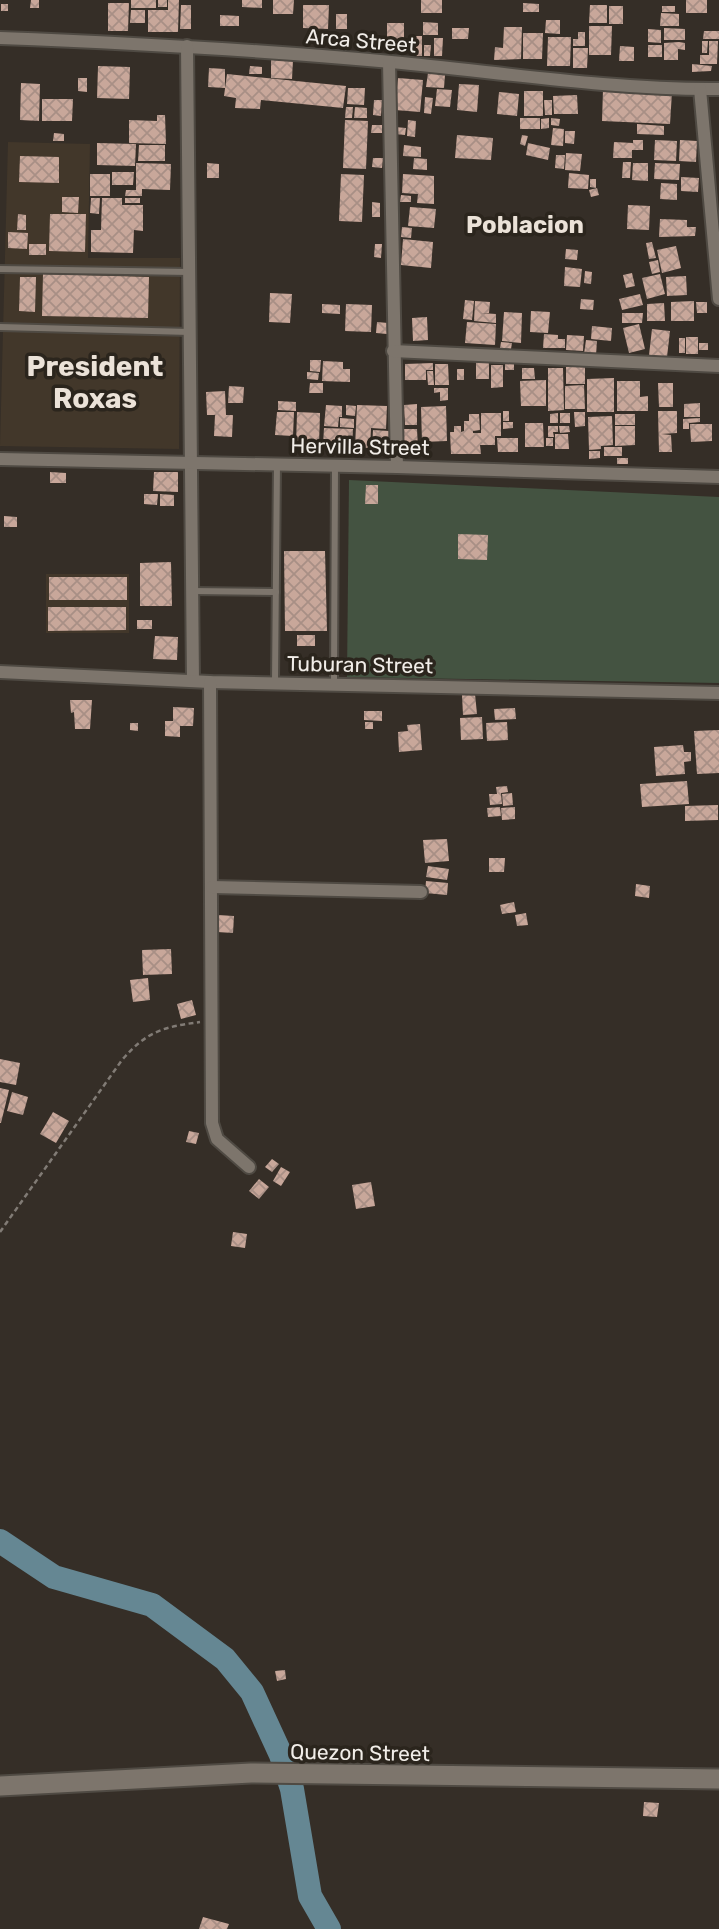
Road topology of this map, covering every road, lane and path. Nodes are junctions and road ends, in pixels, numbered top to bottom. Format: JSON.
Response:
{"nodes":[{"id":1,"x":0,"y":38,"type":"edge"},
{"id":2,"x":187,"y":46,"type":"junction"},
{"id":3,"x":389,"y":62,"type":"junction"},
{"id":4,"x":700,"y":89,"type":"junction"},
{"id":5,"x":719,"y":89,"type":"edge"},
{"id":6,"x":715,"y":200,"type":"edge"},
{"id":7,"x":0,"y":269,"type":"edge"},
{"id":8,"x":189,"y":272,"type":"junction"},
{"id":9,"x":719,"y":299,"type":"edge"},
{"id":10,"x":0,"y":327,"type":"edge"},
{"id":11,"x":190,"y":332,"type":"junction"},
{"id":12,"x":393,"y":351,"type":"junction"},
{"id":13,"x":719,"y":366,"type":"edge"},
{"id":14,"x":0,"y":459,"type":"edge"},
{"id":15,"x":191,"y":464,"type":"junction"},
{"id":16,"x":276,"y":464,"type":"junction"},
{"id":17,"x":335,"y":465,"type":"junction"},
{"id":18,"x":397,"y":467,"type":"junction"},
{"id":19,"x":719,"y":477,"type":"edge"},
{"id":20,"x":192,"y":591,"type":"junction"},
{"id":21,"x":276,"y":592,"type":"junction"},
{"id":22,"x":0,"y":672,"type":"edge"},
{"id":23,"x":193,"y":681,"type":"junction"},
{"id":24,"x":210,"y":682,"type":"junction"},
{"id":25,"x":275,"y":682,"type":"junction"},
{"id":26,"x":334,"y":683,"type":"junction"},
{"id":27,"x":719,"y":693,"type":"edge"},
{"id":28,"x":212,"y":887,"type":"junction"},
{"id":29,"x":421,"y":892,"type":"dead end"},
{"id":30,"x":213,"y":1020,"type":"junction"},
{"id":31,"x":249,"y":1167,"type":"dead end"},
{"id":32,"x":0,"y":1232,"type":"edge"},
{"id":33,"x":719,"y":1779,"type":"edge"},
{"id":34,"x":0,"y":1786,"type":"edge"}],
"edges":[{"from":1,"to":2,"type":"street","name":"Arca Street"},
{"from":2,"to":3,"type":"street","name":"Arca Street"},
{"from":2,"to":8,"type":"street"},
{"from":3,"to":4,"type":"street","name":"Arca Street"},
{"from":3,"to":12,"type":"street"},
{"from":4,"to":5,"type":"street","name":"Arca Street"},
{"from":4,"to":6,"type":"street"},
{"from":6,"to":9,"type":"street"},
{"from":7,"to":8,"type":"lane"},
{"from":8,"to":11,"type":"street"},
{"from":10,"to":11,"type":"lane"},
{"from":11,"to":15,"type":"street"},
{"from":12,"to":13,"type":"street"},
{"from":12,"to":18,"type":"street"},
{"from":14,"to":15,"type":"street","name":"Hervilla Street"},
{"from":15,"to":16,"type":"street","name":"Hervilla Street"},
{"from":15,"to":20,"type":"street"},
{"from":16,"to":17,"type":"street","name":"Hervilla Street"},
{"from":16,"to":21,"type":"lane"},
{"from":17,"to":18,"type":"street","name":"Hervilla Street"},
{"from":17,"to":26,"type":"lane"},
{"from":18,"to":19,"type":"street","name":"Hervilla Street"},
{"from":20,"to":21,"type":"lane"},
{"from":20,"to":23,"type":"street"},
{"from":21,"to":25,"type":"lane"},
{"from":22,"to":23,"type":"street","name":"Tuburan Street"},
{"from":23,"to":24,"type":"street","name":"Tuburan Street"},
{"from":24,"to":25,"type":"street","name":"Tuburan Street"},
{"from":24,"to":28,"type":"street"},
{"from":25,"to":26,"type":"street","name":"Tuburan Street"},
{"from":26,"to":27,"type":"street","name":"Tuburan Street"},
{"from":28,"to":29,"type":"street"},
{"from":28,"to":30,"type":"street"},
{"from":30,"to":31,"type":"street"},
{"from":30,"to":32,"type":"path"},
{"from":33,"to":34,"type":"street","name":"Quezon Street"}]}
